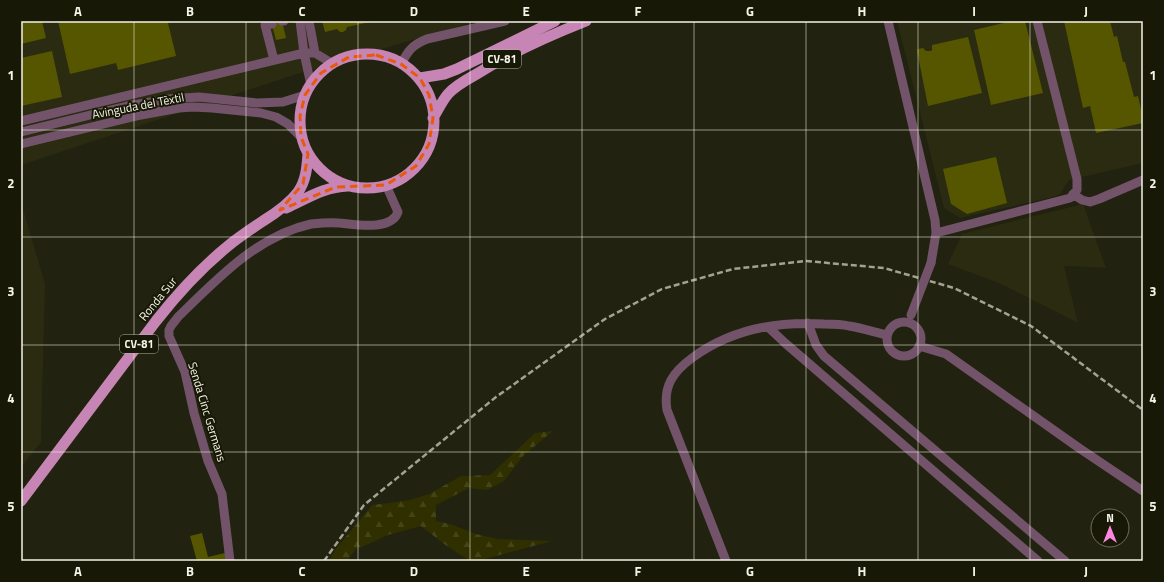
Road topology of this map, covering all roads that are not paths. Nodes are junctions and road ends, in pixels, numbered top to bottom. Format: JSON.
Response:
{"nodes":[{"id":1,"x":300,"y":21,"type":"edge"},
{"id":2,"x":309,"y":21,"type":"edge"},
{"id":3,"x":505,"y":21,"type":"edge"},
{"id":4,"x":555,"y":21,"type":"edge"},
{"id":5,"x":586,"y":21,"type":"edge"},
{"id":6,"x":888,"y":21,"type":"edge"},
{"id":7,"x":1038,"y":21,"type":"edge"},
{"id":8,"x":272,"y":24,"type":"dead end"},
{"id":9,"x":304,"y":53,"type":"junction"},
{"id":10,"x":315,"y":53,"type":"junction"},
{"id":11,"x":274,"y":60,"type":"junction"},
{"id":12,"x":333,"y":64,"type":"junction"},
{"id":13,"x":401,"y":64,"type":"junction"},
{"id":14,"x":420,"y":78,"type":"junction"},
{"id":15,"x":308,"y":90,"type":"junction"},
{"id":16,"x":433,"y":118,"type":"junction"},
{"id":17,"x":21,"y":121,"type":"edge"},
{"id":18,"x":21,"y":132,"type":"edge"},
{"id":19,"x":301,"y":137,"type":"junction"},
{"id":20,"x":21,"y":144,"type":"edge"},
{"id":21,"x":308,"y":154,"type":"junction"},
{"id":22,"x":1143,"y":180,"type":"edge"},
{"id":23,"x":386,"y":185,"type":"junction"},
{"id":24,"x":349,"y":186,"type":"junction"},
{"id":25,"x":1074,"y":194,"type":"junction"},
{"id":26,"x":280,"y":210,"type":"junction"},
{"id":27,"x":936,"y":233,"type":"junction"},
{"id":28,"x":910,"y":319,"type":"junction"},
{"id":29,"x":808,"y":323,"type":"junction"},
{"id":30,"x":768,"y":327,"type":"junction"},
{"id":31,"x":887,"y":335,"type":"junction"},
{"id":32,"x":919,"y":346,"type":"junction"},
{"id":33,"x":1143,"y":490,"type":"edge"},
{"id":34,"x":21,"y":501,"type":"edge"},
{"id":35,"x":230,"y":561,"type":"edge"},
{"id":36,"x":726,"y":561,"type":"edge"},
{"id":37,"x":1038,"y":561,"type":"edge"},
{"id":38,"x":1065,"y":561,"type":"edge"}],
"edges":[{"from":1,"to":9,"type":"street"},
{"from":2,"to":10,"type":"street"},
{"from":3,"to":13,"type":"street"},
{"from":4,"to":14,"type":"main road","number":"CV-81"},
{"from":5,"to":16,"type":"main road","number":"CV-81"},
{"from":6,"to":27,"type":"street"},
{"from":7,"to":25,"type":"street"},
{"from":8,"to":11,"type":"street"},
{"from":9,"to":10,"type":"street"},
{"from":9,"to":11,"type":"street"},
{"from":9,"to":15,"type":"street"},
{"from":10,"to":12,"type":"street"},
{"from":11,"to":17,"type":"street"},
{"from":12,"to":13,"type":"main road","number":"CV-81"},
{"from":12,"to":15,"type":"main road","number":"CV-81"},
{"from":13,"to":14,"type":"main road","number":"CV-81"},
{"from":14,"to":16,"type":"main road","number":"CV-81"},
{"from":15,"to":18,"type":"street","name":"Avinguda del Tèxtil"},
{"from":15,"to":19,"type":"main road","number":"CV-81"},
{"from":16,"to":23,"type":"main road","number":"CV-81"},
{"from":19,"to":20,"type":"street","name":"Avinguda del Tèxtil"},
{"from":19,"to":21,"type":"main road","number":"CV-81"},
{"from":21,"to":24,"type":"main road","number":"CV-81"},
{"from":21,"to":26,"type":"main road","name":"Ronda Sur","number":"CV-81"},
{"from":22,"to":25,"type":"street"},
{"from":23,"to":24,"type":"main road","number":"CV-81"},
{"from":23,"to":35,"type":"street","name":"Senda Cinc Germans"},
{"from":24,"to":26,"type":"main road","name":"Ronda Sur","number":"CV-81"},
{"from":25,"to":27,"type":"street"},
{"from":26,"to":34,"type":"main road","name":"Ronda Sur","number":"CV-81"},
{"from":27,"to":28,"type":"street","bridge":true},
{"from":28,"to":31,"type":"street"},
{"from":28,"to":32,"type":"street"},
{"from":29,"to":30,"type":"street"},
{"from":29,"to":31,"type":"street"},
{"from":29,"to":38,"type":"street"},
{"from":30,"to":36,"type":"street"},
{"from":30,"to":37,"type":"street"},
{"from":31,"to":32,"type":"street"},
{"from":32,"to":33,"type":"street"}]}
